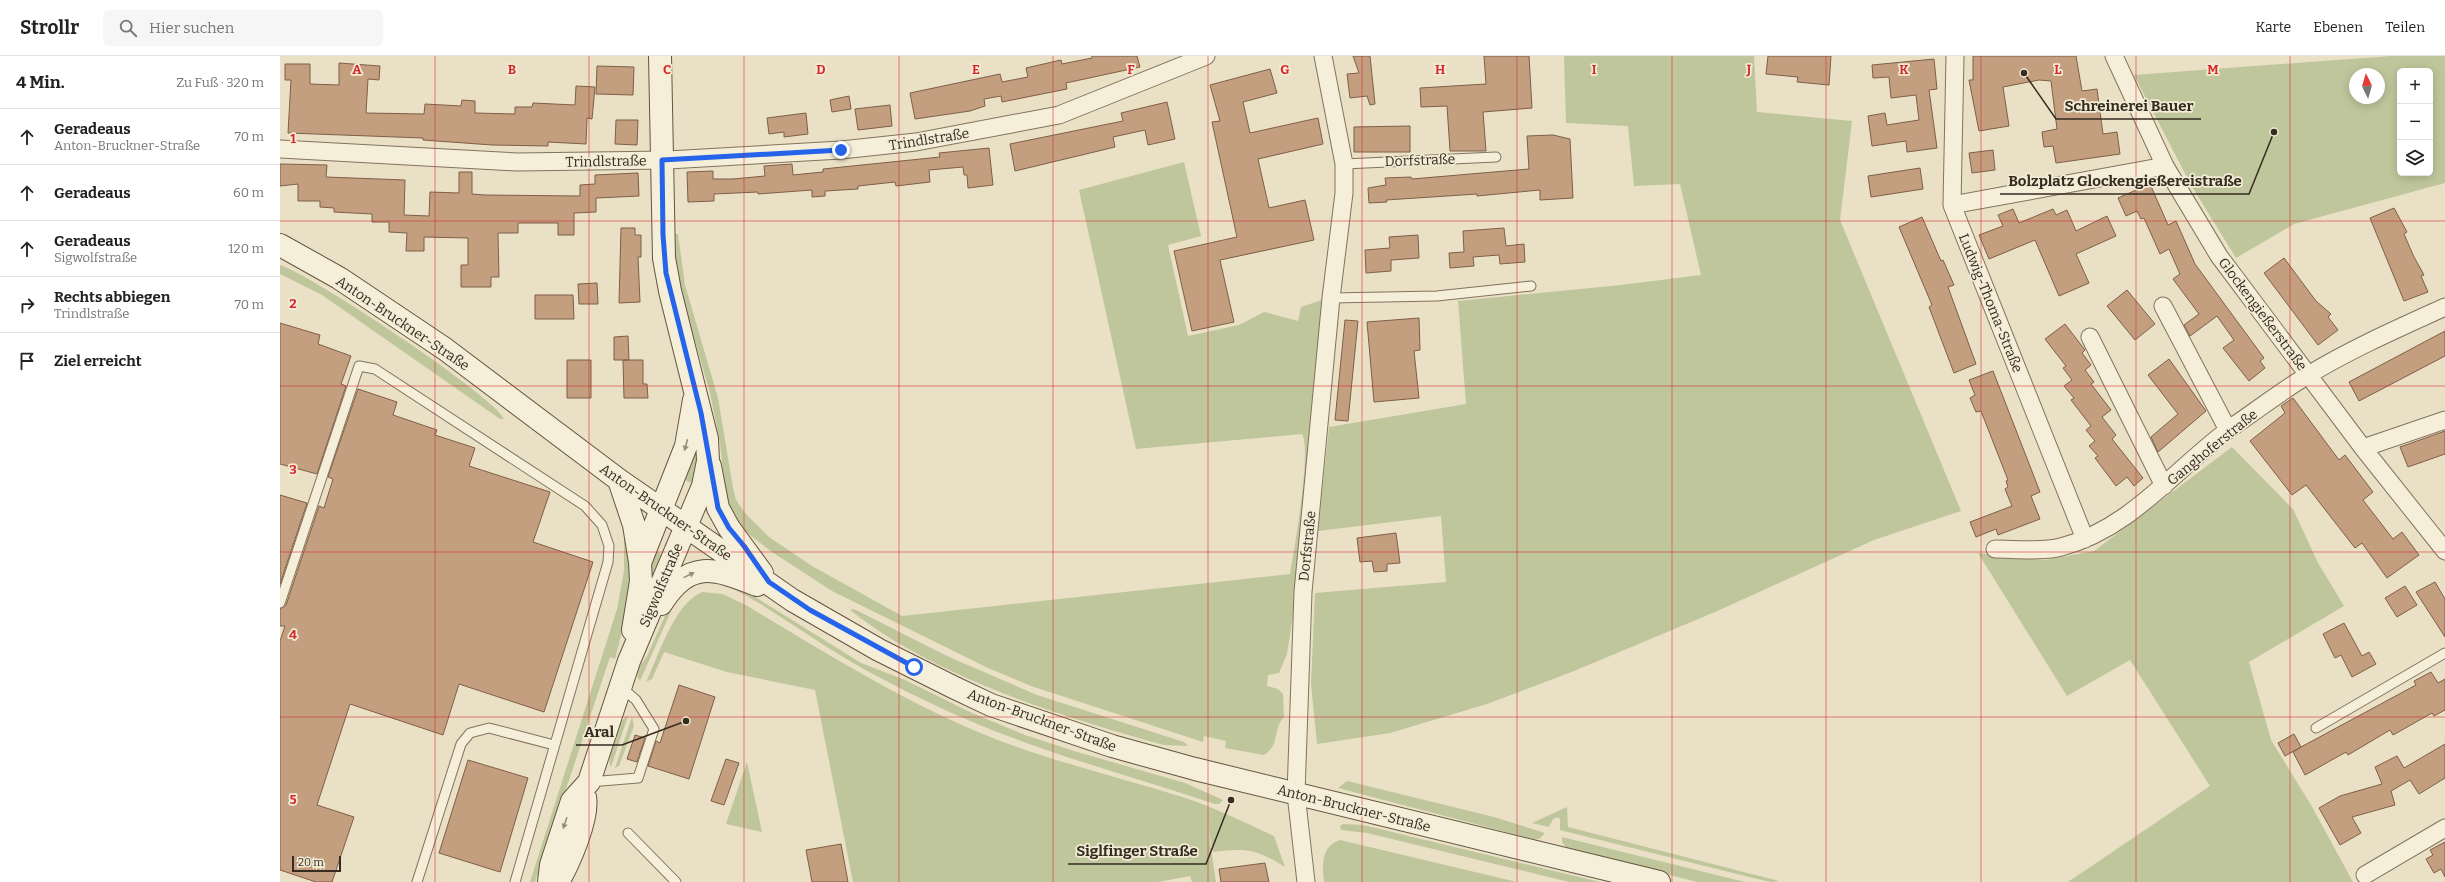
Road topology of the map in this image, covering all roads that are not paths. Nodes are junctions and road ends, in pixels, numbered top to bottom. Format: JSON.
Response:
{"nodes":[{"id":1,"x":660,"y":56,"type":"edge"},
{"id":2,"x":1206,"y":56,"type":"edge"},
{"id":3,"x":1323,"y":56,"type":"edge"},
{"id":4,"x":1955,"y":56,"type":"edge"},
{"id":5,"x":2114,"y":56,"type":"edge"},
{"id":6,"x":280,"y":149,"type":"edge"},
{"id":7,"x":1496,"y":157,"type":"dead end"},
{"id":8,"x":662,"y":160,"type":"junction"},
{"id":9,"x":1344,"y":164,"type":"junction"},
{"id":10,"x":2165,"y":166,"type":"junction"},
{"id":11,"x":1952,"y":205,"type":"junction"},
{"id":12,"x":280,"y":245,"type":"edge"},
{"id":13,"x":1530,"y":286,"type":"dead end"},
{"id":14,"x":1331,"y":298,"type":"junction"},
{"id":15,"x":2163,"y":306,"type":"dead end"},
{"id":16,"x":2445,"y":307,"type":"edge"},
{"id":17,"x":2090,"y":337,"type":"dead end"},
{"id":18,"x":2309,"y":374,"type":"junction"},
{"id":19,"x":695,"y":393,"type":"junction"},
{"id":20,"x":2445,"y":420,"type":"edge"},
{"id":21,"x":2228,"y":430,"type":"junction"},
{"id":22,"x":2363,"y":448,"type":"junction"},
{"id":23,"x":708,"y":460,"type":"junction"},
{"id":24,"x":619,"y":480,"type":"junction"},
{"id":25,"x":2164,"y":486,"type":"junction"},
{"id":26,"x":661,"y":510,"type":"junction"},
{"id":27,"x":686,"y":527,"type":"junction"},
{"id":28,"x":2085,"y":539,"type":"junction"},
{"id":29,"x":1995,"y":549,"type":"dead end"},
{"id":30,"x":2445,"y":551,"type":"edge"},
{"id":31,"x":640,"y":563,"type":"junction"},
{"id":32,"x":769,"y":582,"type":"junction"},
{"id":33,"x":792,"y":600,"type":"junction"},
{"id":34,"x":280,"y":603,"type":"edge"},
{"id":35,"x":640,"y":638,"type":"junction"},
{"id":36,"x":2445,"y":653,"type":"edge"},
{"id":37,"x":629,"y":661,"type":"junction"},
{"id":38,"x":621,"y":688,"type":"junction"},
{"id":39,"x":2316,"y":728,"type":"dead end"},
{"id":40,"x":554,"y":745,"type":"junction"},
{"id":41,"x":586,"y":786,"type":"junction"},
{"id":42,"x":1296,"y":794,"type":"junction"},
{"id":43,"x":2445,"y":828,"type":"edge"},
{"id":44,"x":628,"y":833,"type":"dead end"},
{"id":45,"x":2365,"y":875,"type":"dead end"},
{"id":46,"x":418,"y":882,"type":"edge"},
{"id":47,"x":515,"y":882,"type":"edge"},
{"id":48,"x":549,"y":882,"type":"edge"},
{"id":49,"x":558,"y":882,"type":"edge"},
{"id":50,"x":676,"y":882,"type":"edge"},
{"id":51,"x":1306,"y":882,"type":"edge"},
{"id":52,"x":1659,"y":882,"type":"edge"}],
"edges":[{"from":1,"to":8,"type":"main road","name":"Sigwolfstraße"},
{"from":2,"to":8,"type":"street","name":"Trindlstraße"},
{"from":3,"to":9,"type":"street","name":"Dorfstraße"},
{"from":4,"to":11,"type":"street","name":"Ludwig-Thoma-Straße"},
{"from":5,"to":10,"type":"street","name":"Glockengießerstraße"},
{"from":6,"to":8,"type":"street","name":"Trindlstraße"},
{"from":7,"to":9,"type":"lane","name":"Dorfstraße"},
{"from":8,"to":19,"type":"main road","name":"Sigwolfstraße"},
{"from":9,"to":14,"type":"street","name":"Dorfstraße"},
{"from":10,"to":11,"type":"street"},
{"from":10,"to":18,"type":"street","name":"Glockengießerstraße"},
{"from":11,"to":28,"type":"street","name":"Ludwig-Thoma-Straße"},
{"from":12,"to":24,"type":"main road","name":"Anton-Bruckner-Straße"},
{"from":13,"to":14,"type":"lane"},
{"from":14,"to":42,"type":"street","name":"Dorfstraße"},
{"from":15,"to":21,"type":"street"},
{"from":16,"to":18,"type":"street","name":"Ganghoferstraße"},
{"from":17,"to":25,"type":"street"},
{"from":18,"to":21,"type":"street","name":"Ganghoferstraße"},
{"from":18,"to":22,"type":"street","name":"Glockengießerstraße"},
{"from":19,"to":23,"type":"main road","name":"Sigwolfstraße"},
{"from":19,"to":26,"type":"main road","name":"Sigwolfstraße","one_way":true},
{"from":20,"to":22,"type":"street"},
{"from":21,"to":25,"type":"street","name":"Ganghoferstraße"},
{"from":22,"to":30,"type":"street","name":"Glockengießerstraße"},
{"from":23,"to":27,"type":"main road","name":"Sigwolfstraße"},
{"from":23,"to":32,"type":"main road"},
{"from":24,"to":26,"type":"main road","name":"Anton-Bruckner-Straße"},
{"from":24,"to":31,"type":"main road"},
{"from":25,"to":28,"type":"street","name":"Ganghoferstraße"},
{"from":26,"to":27,"type":"main road","name":"Anton-Bruckner-Straße"},
{"from":26,"to":31,"type":"main road","name":"Sigwolfstraße"},
{"from":27,"to":32,"type":"main road","name":"Anton-Bruckner-Straße"},
{"from":27,"to":35,"type":"main road","name":"Sigwolfstraße"},
{"from":28,"to":29,"type":"street","name":"Ganghoferstraße"},
{"from":31,"to":37,"type":"main road","name":"Sigwolfstraße"},
{"from":32,"to":33,"type":"main road","name":"Anton-Bruckner-Straße"},
{"from":35,"to":33,"type":"main road","one_way":true},
{"from":33,"to":42,"type":"main road","name":"Anton-Bruckner-Straße"},
{"from":34,"to":40,"type":"lane"},
{"from":35,"to":37,"type":"main road","name":"Sigwolfstraße"},
{"from":36,"to":39,"type":"lane"},
{"from":37,"to":38,"type":"main road","name":"Sigwolfstraße"},
{"from":38,"to":41,"type":"main road","name":"Sigwolfstraße"},
{"from":38,"to":41,"type":"lane"},
{"from":40,"to":46,"type":"lane"},
{"from":40,"to":47,"type":"lane"},
{"from":41,"to":48,"type":"main road","name":"Sigwolfstraße","one_way":true},
{"from":41,"to":49,"type":"main road","name":"Sigwolfstraße"},
{"from":42,"to":51,"type":"street","name":"Dorfstraße"},
{"from":42,"to":52,"type":"main road","name":"Anton-Bruckner-Straße"},
{"from":43,"to":45,"type":"street"},
{"from":44,"to":50,"type":"lane"}]}
